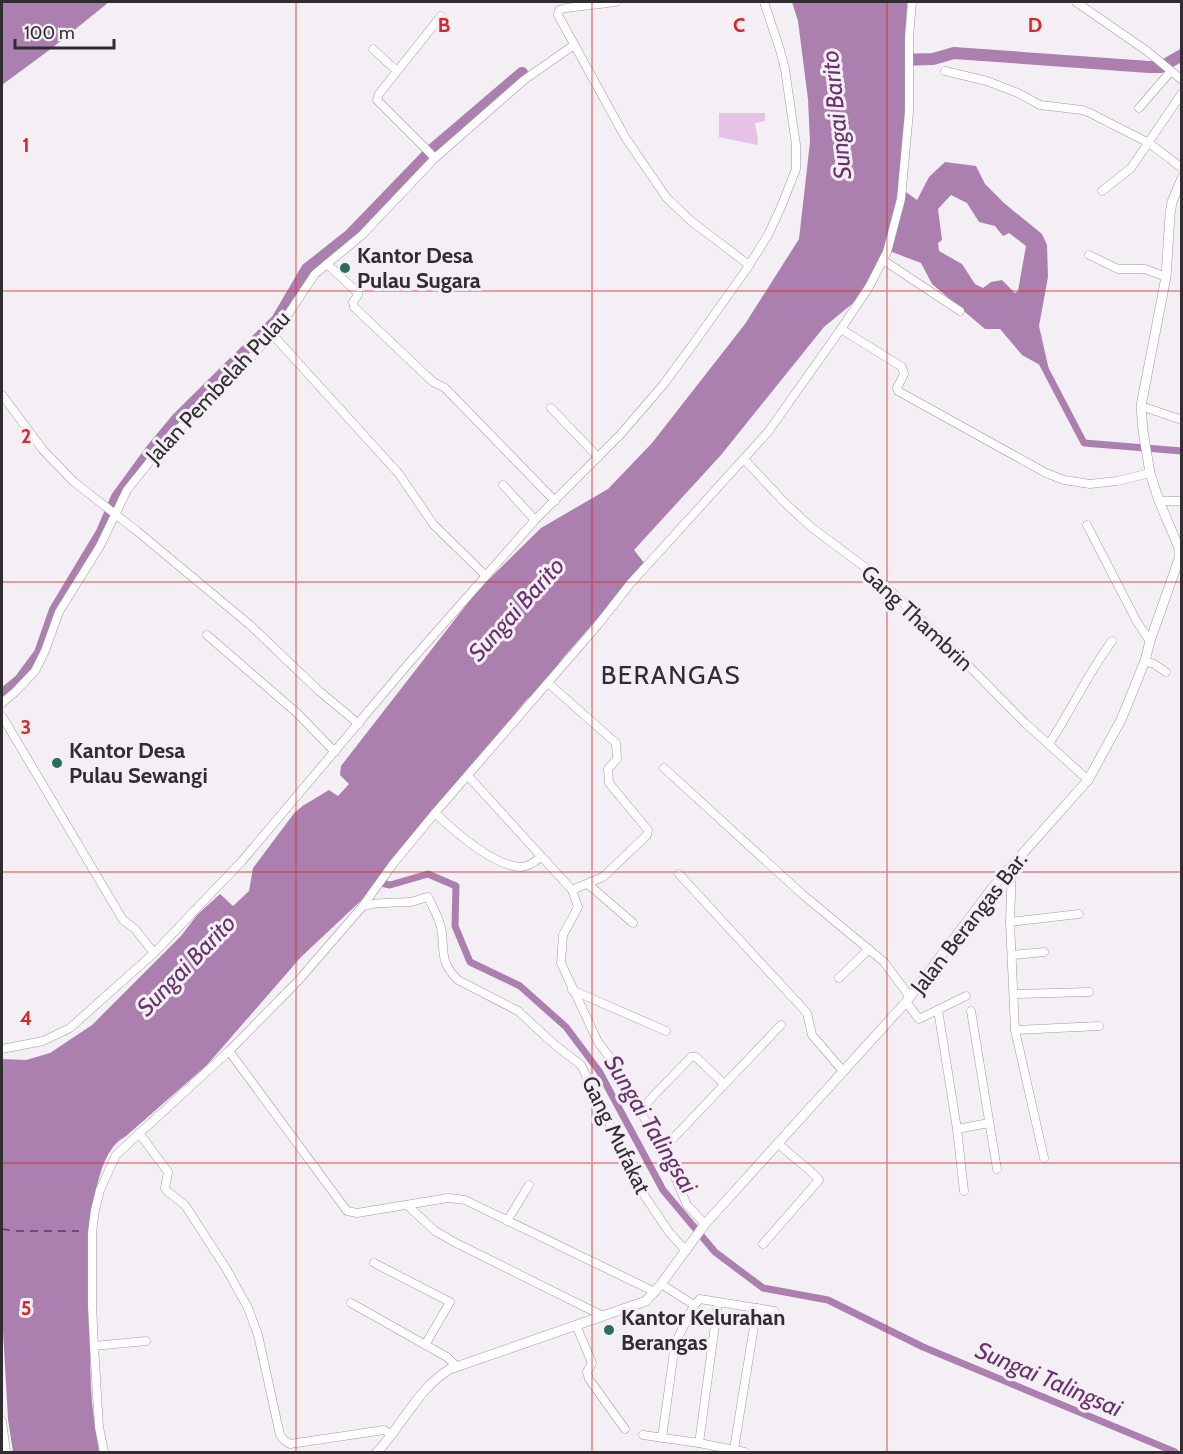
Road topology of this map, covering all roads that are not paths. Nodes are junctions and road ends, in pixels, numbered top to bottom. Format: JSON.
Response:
{"nodes":[{"id":1,"x":616,"y":2,"type":"edge"},
{"id":2,"x":764,"y":2,"type":"edge"},
{"id":3,"x":912,"y":2,"type":"edge"},
{"id":4,"x":1076,"y":2,"type":"edge"},
{"id":5,"x":441,"y":16,"type":"dead end"},
{"id":6,"x":573,"y":45,"type":"junction"},
{"id":7,"x":373,"y":49,"type":"dead end"},
{"id":8,"x":1168,"y":68,"type":"junction"},
{"id":9,"x":397,"y":71,"type":"junction"},
{"id":10,"x":945,"y":71,"type":"dead end"},
{"id":11,"x":1182,"y":80,"type":"edge"},
{"id":12,"x":1182,"y":93,"type":"edge"},
{"id":13,"x":1139,"y":108,"type":"dead end"},
{"id":14,"x":1149,"y":143,"type":"junction"},
{"id":15,"x":431,"y":154,"type":"junction"},
{"id":16,"x":1182,"y":168,"type":"edge"},
{"id":17,"x":1182,"y":178,"type":"edge"},
{"id":18,"x":1101,"y":191,"type":"dead end"},
{"id":19,"x":1089,"y":255,"type":"dead end"},
{"id":20,"x":885,"y":256,"type":"junction"},
{"id":21,"x":327,"y":264,"type":"junction"},
{"id":22,"x":749,"y":266,"type":"junction"},
{"id":23,"x":1166,"y":277,"type":"junction"},
{"id":24,"x":960,"y":311,"type":"dead end"},
{"id":25,"x":841,"y":329,"type":"junction"},
{"id":26,"x":272,"y":334,"type":"junction"},
{"id":27,"x":2,"y":395,"type":"edge"},
{"id":28,"x":1141,"y":406,"type":"junction"},
{"id":29,"x":551,"y":408,"type":"dead end"},
{"id":30,"x":1179,"y":419,"type":"dead end"},
{"id":31,"x":598,"y":457,"type":"junction"},
{"id":32,"x":744,"y":459,"type":"junction"},
{"id":33,"x":1150,"y":471,"type":"junction"},
{"id":34,"x":502,"y":485,"type":"dead end"},
{"id":35,"x":555,"y":501,"type":"junction"},
{"id":36,"x":1158,"y":501,"type":"junction"},
{"id":37,"x":1182,"y":501,"type":"edge"},
{"id":38,"x":111,"y":510,"type":"junction"},
{"id":39,"x":535,"y":520,"type":"junction"},
{"id":40,"x":1087,"y":525,"type":"dead end"},
{"id":41,"x":486,"y":576,"type":"junction"},
{"id":42,"x":207,"y":635,"type":"dead end"},
{"id":43,"x":1112,"y":641,"type":"dead end"},
{"id":44,"x":1150,"y":641,"type":"junction"},
{"id":45,"x":1145,"y":661,"type":"junction"},
{"id":46,"x":1166,"y":672,"type":"dead end"},
{"id":47,"x":548,"y":683,"type":"junction"},
{"id":48,"x":2,"y":703,"type":"edge"},
{"id":49,"x":2,"y":716,"type":"edge"},
{"id":50,"x":359,"y":724,"type":"junction"},
{"id":51,"x":1048,"y":744,"type":"junction"},
{"id":52,"x":335,"y":752,"type":"junction"},
{"id":53,"x":664,"y":768,"type":"dead end"},
{"id":54,"x":468,"y":776,"type":"junction"},
{"id":55,"x":1088,"y":780,"type":"junction"},
{"id":56,"x":435,"y":813,"type":"junction"},
{"id":57,"x":541,"y":857,"type":"junction"},
{"id":58,"x":1012,"y":865,"type":"junction"},
{"id":59,"x":679,"y":874,"type":"dead end"},
{"id":60,"x":588,"y":884,"type":"junction"},
{"id":61,"x":572,"y":890,"type":"junction"},
{"id":62,"x":364,"y":905,"type":"junction"},
{"id":63,"x":1079,"y":914,"type":"dead end"},
{"id":64,"x":1010,"y":922,"type":"junction"},
{"id":65,"x":633,"y":923,"type":"dead end"},
{"id":66,"x":869,"y":949,"type":"junction"},
{"id":67,"x":1044,"y":952,"type":"dead end"},
{"id":68,"x":154,"y":953,"type":"junction"},
{"id":69,"x":1012,"y":956,"type":"junction"},
{"id":70,"x":839,"y":978,"type":"dead end"},
{"id":71,"x":572,"y":990,"type":"junction"},
{"id":72,"x":1089,"y":992,"type":"dead end"},
{"id":73,"x":1014,"y":994,"type":"junction"},
{"id":74,"x":966,"y":996,"type":"dead end"},
{"id":75,"x":908,"y":999,"type":"junction"},
{"id":76,"x":938,"y":1010,"type":"junction"},
{"id":77,"x":971,"y":1011,"type":"dead end"},
{"id":78,"x":781,"y":1025,"type":"dead end"},
{"id":79,"x":1099,"y":1026,"type":"dead end"},
{"id":80,"x":1015,"y":1030,"type":"junction"},
{"id":81,"x":666,"y":1031,"type":"dead end"},
{"id":82,"x":2,"y":1049,"type":"edge"},
{"id":83,"x":229,"y":1051,"type":"junction"},
{"id":84,"x":843,"y":1071,"type":"junction"},
{"id":85,"x":724,"y":1084,"type":"junction"},
{"id":86,"x":640,"y":1110,"type":"junction"},
{"id":87,"x":989,"y":1123,"type":"junction"},
{"id":88,"x":957,"y":1129,"type":"junction"},
{"id":89,"x":139,"y":1133,"type":"junction"},
{"id":90,"x":778,"y":1143,"type":"junction"},
{"id":91,"x":661,"y":1151,"type":"junction"},
{"id":92,"x":1044,"y":1158,"type":"dead end"},
{"id":93,"x":997,"y":1169,"type":"dead end"},
{"id":94,"x":529,"y":1185,"type":"dead end"},
{"id":95,"x":964,"y":1191,"type":"dead end"},
{"id":96,"x":408,"y":1205,"type":"junction"},
{"id":97,"x":507,"y":1221,"type":"junction"},
{"id":98,"x":704,"y":1227,"type":"junction"},
{"id":99,"x":763,"y":1244,"type":"dead end"},
{"id":100,"x":688,"y":1248,"type":"junction"},
{"id":101,"x":374,"y":1263,"type":"dead end"},
{"id":102,"x":662,"y":1284,"type":"junction"},
{"id":103,"x":655,"y":1292,"type":"junction"},
{"id":104,"x":351,"y":1303,"type":"dead end"},
{"id":105,"x":718,"y":1303,"type":"junction"},
{"id":106,"x":694,"y":1305,"type":"junction"},
{"id":107,"x":757,"y":1308,"type":"junction"},
{"id":108,"x":774,"y":1311,"type":"dead end"},
{"id":109,"x":603,"y":1316,"type":"junction"},
{"id":110,"x":576,"y":1325,"type":"junction"},
{"id":111,"x":146,"y":1341,"type":"dead end"},
{"id":112,"x":425,"y":1345,"type":"junction"},
{"id":113,"x":93,"y":1346,"type":"junction"},
{"id":114,"x":456,"y":1366,"type":"junction"},
{"id":115,"x":2,"y":1421,"type":"edge"},
{"id":116,"x":625,"y":1429,"type":"dead end"},
{"id":117,"x":391,"y":1434,"type":"junction"},
{"id":118,"x":643,"y":1435,"type":"dead end"},
{"id":119,"x":662,"y":1437,"type":"junction"},
{"id":120,"x":699,"y":1443,"type":"junction"},
{"id":121,"x":734,"y":1449,"type":"junction"},
{"id":122,"x":6,"y":1452,"type":"edge"},
{"id":123,"x":104,"y":1452,"type":"edge"},
{"id":124,"x":377,"y":1452,"type":"edge"},
{"id":125,"x":745,"y":1452,"type":"edge"}],
"edges":[{"from":1,"to":6,"type":"street"},
{"from":2,"to":22,"type":"street"},
{"from":3,"to":20,"type":"street"},
{"from":4,"to":8,"type":"street"},
{"from":5,"to":9,"type":"street"},
{"from":6,"to":15,"type":"street","name":"Jalan Pembelah Pulau"},
{"from":6,"to":22,"type":"street"},
{"from":7,"to":9,"type":"street"},
{"from":8,"to":11,"type":"street"},
{"from":8,"to":13,"type":"street"},
{"from":9,"to":15,"type":"street"},
{"from":10,"to":14,"type":"street"},
{"from":12,"to":14,"type":"street"},
{"from":14,"to":16,"type":"street"},
{"from":14,"to":18,"type":"street"},
{"from":15,"to":21,"type":"street","name":"Jalan Pembelah Pulau"},
{"from":17,"to":23,"type":"main road","name":"Jalan Berangas Bar."},
{"from":19,"to":23,"type":"street"},
{"from":20,"to":24,"type":"street"},
{"from":20,"to":25,"type":"street"},
{"from":21,"to":26,"type":"street","name":"Jalan Pembelah Pulau"},
{"from":21,"to":35,"type":"street"},
{"from":22,"to":31,"type":"street"},
{"from":23,"to":28,"type":"main road","name":"Jalan Berangas Bar."},
{"from":25,"to":32,"type":"street"},
{"from":25,"to":33,"type":"street"},
{"from":26,"to":38,"type":"street","name":"Jalan Pembelah Pulau"},
{"from":26,"to":41,"type":"street"},
{"from":27,"to":38,"type":"street"},
{"from":28,"to":30,"type":"street"},
{"from":28,"to":33,"type":"main road","name":"Jalan Berangas Bar."},
{"from":29,"to":31,"type":"street"},
{"from":31,"to":35,"type":"street"},
{"from":32,"to":47,"type":"street"},
{"from":32,"to":51,"type":"street","name":"Gang Thambrin"},
{"from":33,"to":36,"type":"main road","name":"Jalan Berangas Bar."},
{"from":34,"to":39,"type":"street"},
{"from":35,"to":39,"type":"street"},
{"from":36,"to":37,"type":"street"},
{"from":36,"to":44,"type":"main road","name":"Jalan Berangas Bar."},
{"from":38,"to":48,"type":"street","name":"Jalan Pembelah Pulau"},
{"from":38,"to":50,"type":"street"},
{"from":39,"to":41,"type":"street"},
{"from":40,"to":44,"type":"street"},
{"from":41,"to":50,"type":"street"},
{"from":42,"to":52,"type":"street"},
{"from":43,"to":51,"type":"street"},
{"from":44,"to":45,"type":"main road","name":"Jalan Berangas Bar."},
{"from":45,"to":46,"type":"street"},
{"from":45,"to":55,"type":"main road","name":"Jalan Berangas Bar."},
{"from":47,"to":54,"type":"street"},
{"from":47,"to":60,"type":"street"},
{"from":49,"to":68,"type":"street"},
{"from":50,"to":52,"type":"street"},
{"from":51,"to":55,"type":"street","name":"Gang Thambrin"},
{"from":52,"to":68,"type":"street"},
{"from":53,"to":66,"type":"street"},
{"from":54,"to":56,"type":"street"},
{"from":54,"to":57,"type":"street"},
{"from":55,"to":58,"type":"main road","name":"Jalan Berangas Bar."},
{"from":56,"to":57,"type":"street"},
{"from":56,"to":62,"type":"street"},
{"from":57,"to":61,"type":"street"},
{"from":58,"to":64,"type":"street"},
{"from":58,"to":75,"type":"main road","name":"Jalan Berangas Bar."},
{"from":59,"to":84,"type":"street"},
{"from":60,"to":61,"type":"street"},
{"from":60,"to":65,"type":"street"},
{"from":61,"to":71,"type":"street"},
{"from":62,"to":83,"type":"street"},
{"from":62,"to":100,"type":"street","name":"Gang Mufakat"},
{"from":63,"to":64,"type":"street"},
{"from":64,"to":69,"type":"street"},
{"from":66,"to":70,"type":"street"},
{"from":66,"to":75,"type":"street"},
{"from":67,"to":69,"type":"street"},
{"from":68,"to":82,"type":"street"},
{"from":69,"to":73,"type":"street"},
{"from":71,"to":81,"type":"street"},
{"from":71,"to":86,"type":"street"},
{"from":72,"to":73,"type":"street"},
{"from":73,"to":80,"type":"street"},
{"from":74,"to":76,"type":"street"},
{"from":75,"to":76,"type":"street"},
{"from":75,"to":84,"type":"main road","name":"Jalan Berangas Bar."},
{"from":76,"to":88,"type":"street"},
{"from":77,"to":87,"type":"street"},
{"from":78,"to":85,"type":"street"},
{"from":79,"to":80,"type":"street"},
{"from":80,"to":92,"type":"street"},
{"from":83,"to":89,"type":"street"},
{"from":83,"to":96,"type":"street"},
{"from":84,"to":90,"type":"main road","name":"Jalan Berangas Bar."},
{"from":85,"to":86,"type":"street"},
{"from":85,"to":91,"type":"street"},
{"from":86,"to":91,"type":"street"},
{"from":87,"to":88,"type":"street"},
{"from":87,"to":93,"type":"street"},
{"from":88,"to":95,"type":"street"},
{"from":89,"to":113,"type":"street"},
{"from":89,"to":117,"type":"street"},
{"from":90,"to":98,"type":"main road","name":"Jalan Berangas Bar."},
{"from":90,"to":99,"type":"street"},
{"from":91,"to":98,"type":"street"},
{"from":94,"to":97,"type":"street"},
{"from":96,"to":97,"type":"street"},
{"from":96,"to":109,"type":"street"},
{"from":97,"to":103,"type":"street"},
{"from":98,"to":100,"type":"main road","name":"Jalan Berangas Bar."},
{"from":100,"to":102,"type":"main road","name":"Jalan Berangas Bar."},
{"from":101,"to":112,"type":"street"},
{"from":102,"to":103,"type":"main road","name":"Jalan Berangas Bar."},
{"from":102,"to":106,"type":"street"},
{"from":103,"to":109,"type":"main road","name":"Jalan Berangas Bar."},
{"from":104,"to":112,"type":"street"},
{"from":105,"to":106,"type":"street"},
{"from":105,"to":107,"type":"street"},
{"from":105,"to":120,"type":"street"},
{"from":106,"to":119,"type":"street"},
{"from":107,"to":108,"type":"street"},
{"from":107,"to":121,"type":"street"},
{"from":109,"to":110,"type":"main road","name":"Jalan Berangas Bar."},
{"from":110,"to":114,"type":"main road","name":"Jalan Berangas Bar."},
{"from":110,"to":116,"type":"street"},
{"from":111,"to":113,"type":"street"},
{"from":112,"to":114,"type":"street"},
{"from":113,"to":123,"type":"street"},
{"from":114,"to":117,"type":"main road","name":"Jalan Berangas Bar."},
{"from":115,"to":122,"type":"street"},
{"from":117,"to":124,"type":"main road","name":"Jalan Berangas Bar."},
{"from":118,"to":119,"type":"street"},
{"from":119,"to":120,"type":"street"},
{"from":120,"to":121,"type":"street"},
{"from":121,"to":125,"type":"street"}]}
